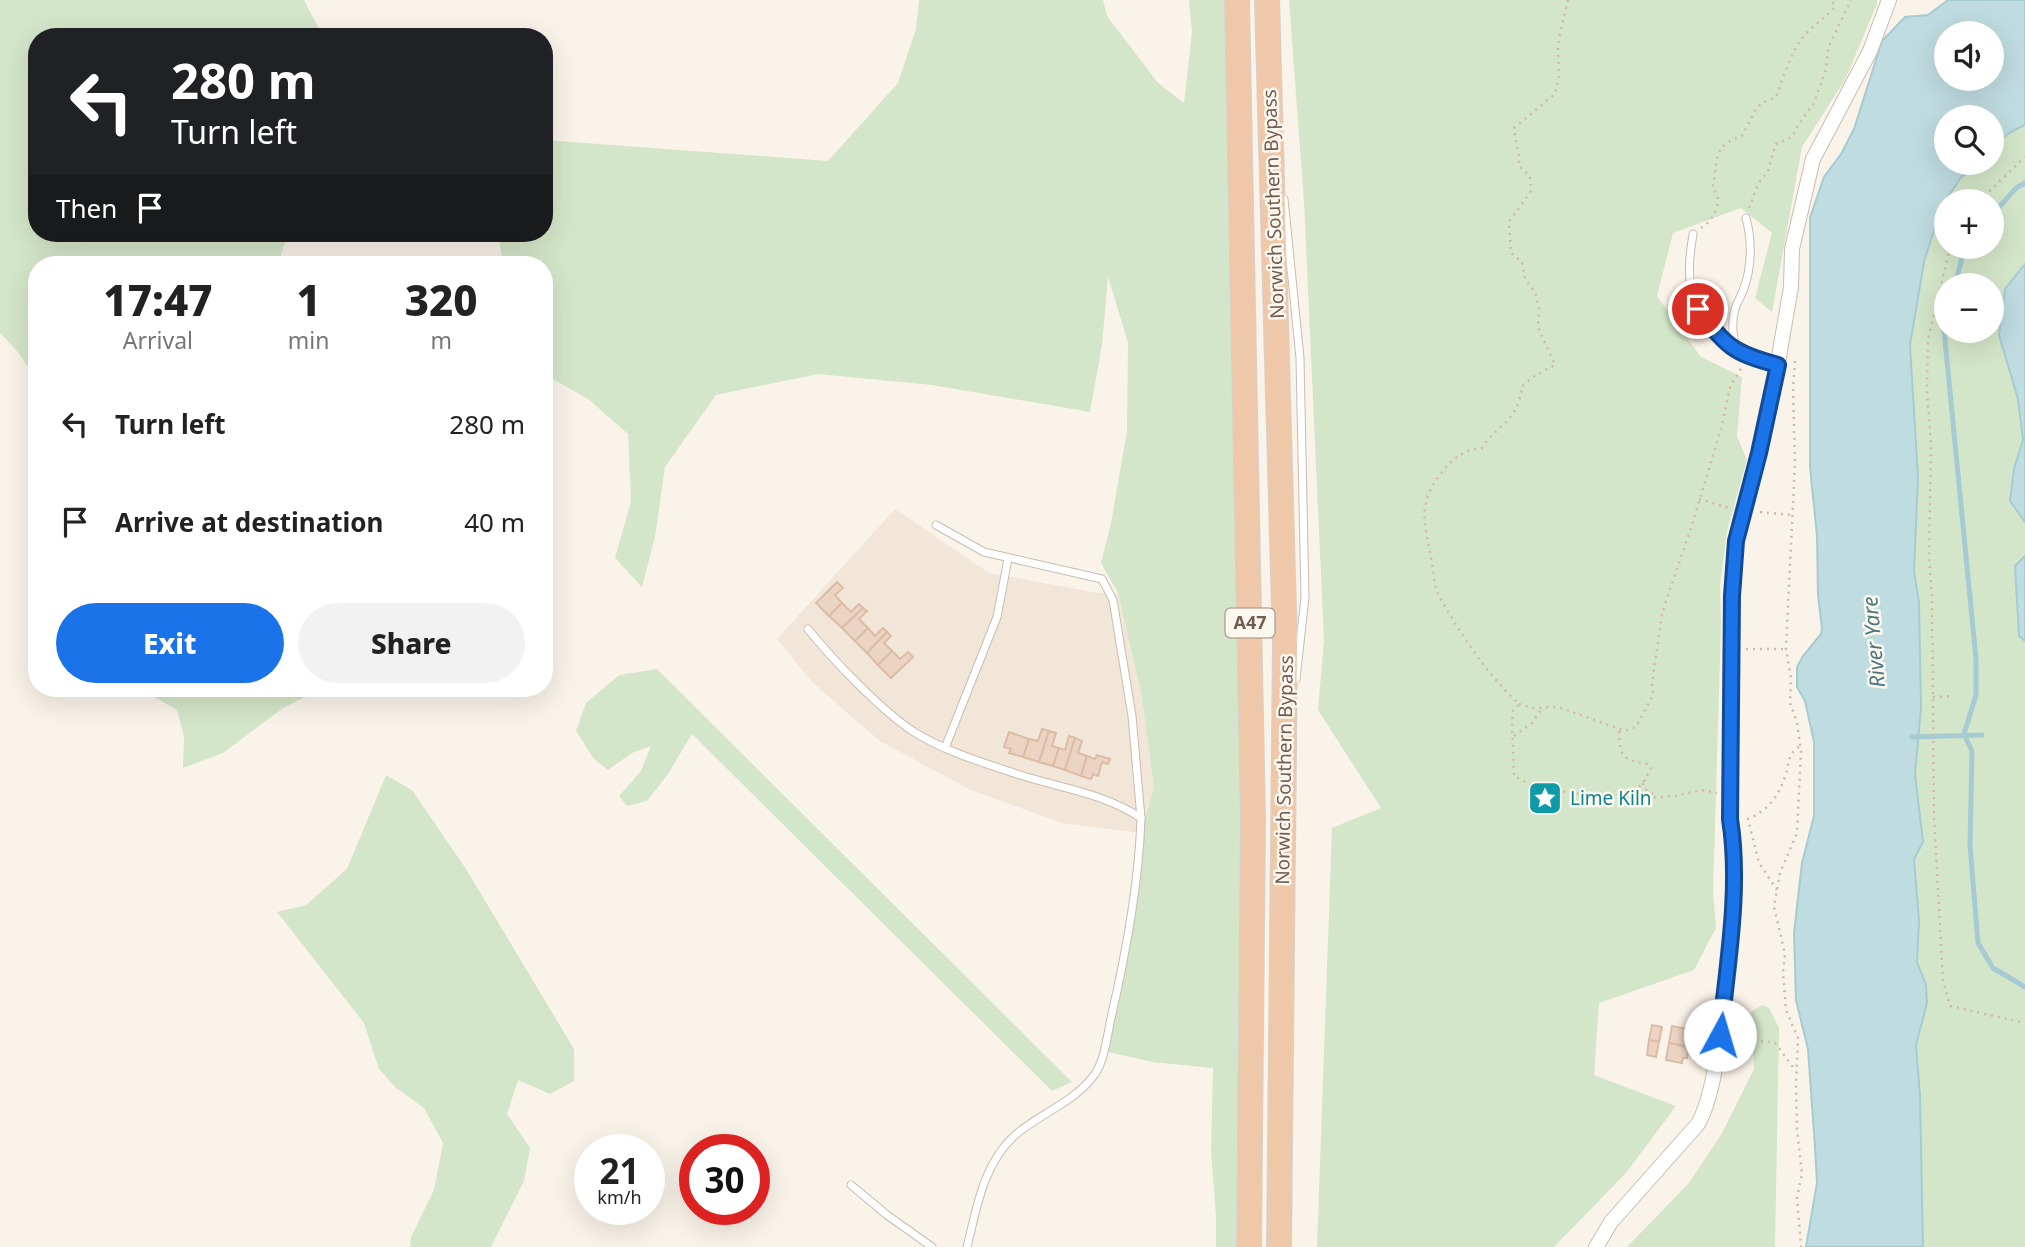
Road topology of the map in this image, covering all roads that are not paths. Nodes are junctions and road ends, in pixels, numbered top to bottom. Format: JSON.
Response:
{"nodes":[{"id":1,"x":1237,"y":0,"type":"edge"},
{"id":2,"x":1267,"y":0,"type":"edge"},
{"id":3,"x":1889,"y":0,"type":"edge"},
{"id":4,"x":1269,"y":45,"type":"junction"},
{"id":5,"x":1281,"y":169,"type":"dead end"},
{"id":6,"x":1284,"y":196,"type":"dead end"},
{"id":7,"x":1746,"y":218,"type":"road end"},
{"id":8,"x":1693,"y":234,"type":"road end"},
{"id":9,"x":1737,"y":352,"type":"junction"},
{"id":10,"x":1778,"y":365,"type":"junction"},
{"id":11,"x":936,"y":525,"type":"dead end"},
{"id":12,"x":1008,"y":559,"type":"junction"},
{"id":13,"x":808,"y":629,"type":"dead end"},
{"id":14,"x":1295,"y":685,"type":"dead end"},
{"id":15,"x":1293,"y":698,"type":"dead end"},
{"id":16,"x":945,"y":748,"type":"junction"},
{"id":17,"x":1284,"y":763,"type":"junction"},
{"id":18,"x":1141,"y":818,"type":"junction"},
{"id":19,"x":851,"y":1185,"type":"dead end"},
{"id":20,"x":932,"y":1247,"type":"edge"},
{"id":21,"x":967,"y":1247,"type":"edge"},
{"id":22,"x":1249,"y":1247,"type":"edge"},
{"id":23,"x":1279,"y":1247,"type":"edge"},
{"id":24,"x":1596,"y":1247,"type":"edge"}],
"edges":[{"from":1,"to":22,"type":"highway","name":"Norwich Southern Bypass","number":"A47"},
{"from":2,"to":4,"type":"highway","name":"Norwich Southern Bypass","number":"A47"},
{"from":3,"to":10,"type":"street"},
{"from":4,"to":5,"type":"lane"},
{"from":4,"to":17,"type":"highway","name":"Norwich Southern Bypass","number":"A47"},
{"from":6,"to":14,"type":"lane"},
{"from":7,"to":9,"type":"lane"},
{"from":8,"to":9,"type":"lane"},
{"from":9,"to":10,"type":"lane"},
{"from":10,"to":24,"type":"street"},
{"from":11,"to":12,"type":"lane"},
{"from":12,"to":16,"type":"lane"},
{"from":12,"to":18,"type":"lane"},
{"from":13,"to":16,"type":"lane"},
{"from":15,"to":17,"type":"lane"},
{"from":16,"to":18,"type":"lane"},
{"from":17,"to":23,"type":"highway","name":"Norwich Southern Bypass","number":"A47"},
{"from":18,"to":21,"type":"lane"},
{"from":19,"to":20,"type":"lane"}]}
